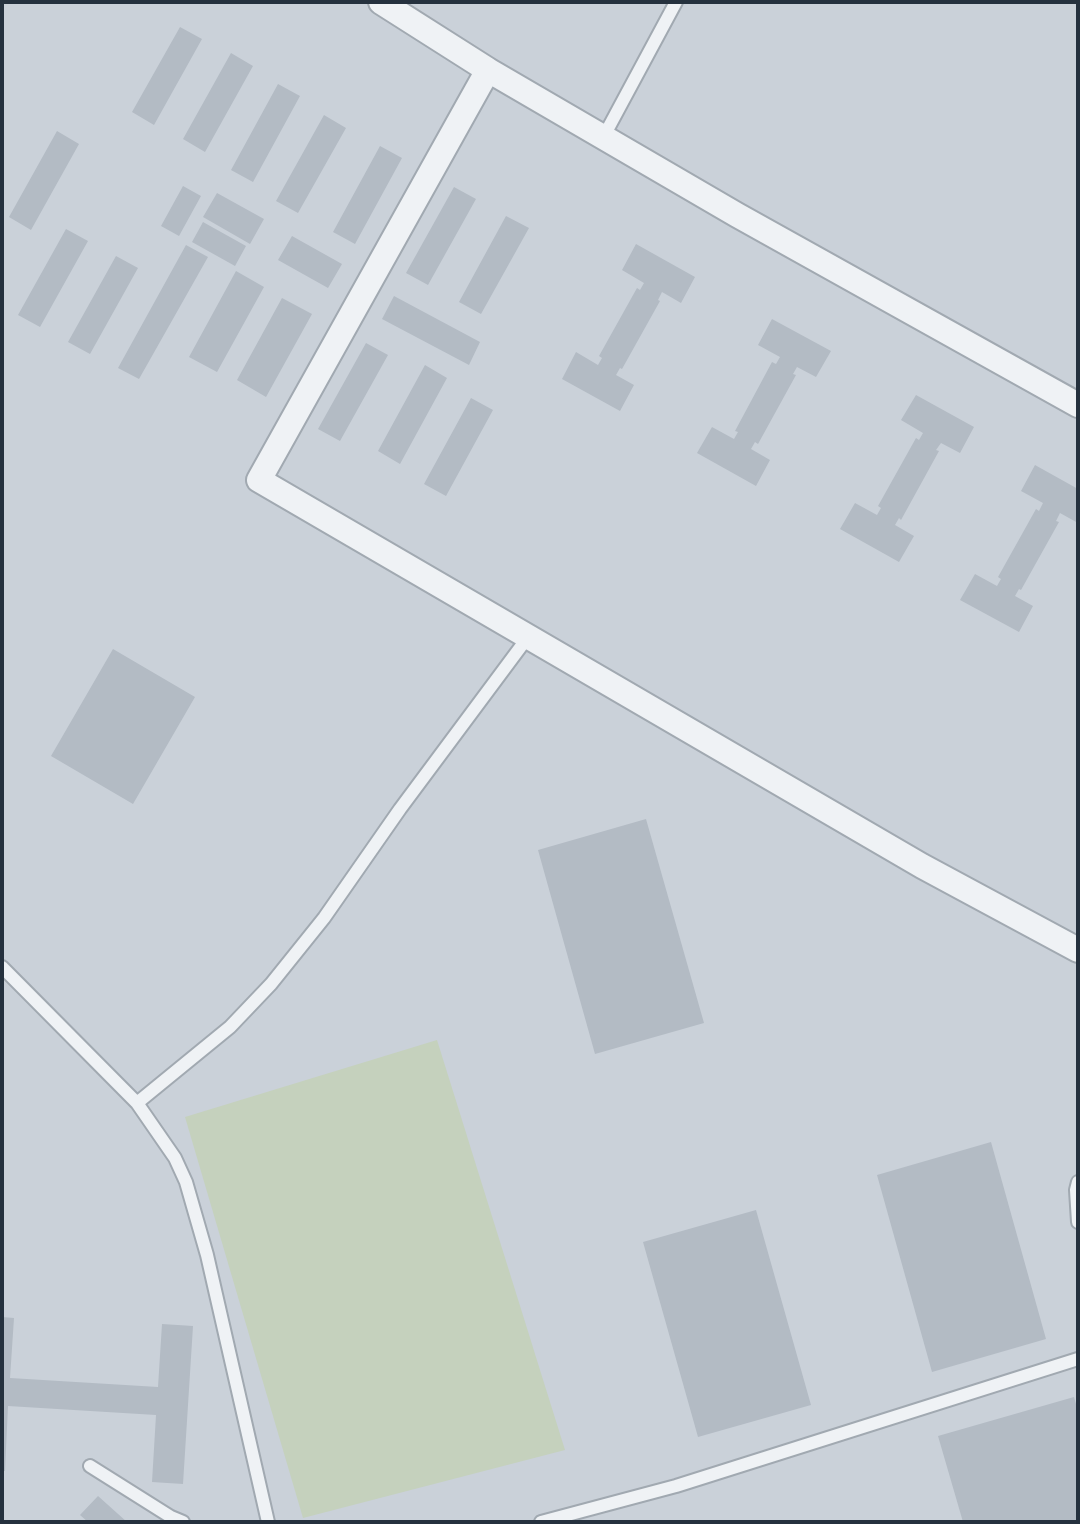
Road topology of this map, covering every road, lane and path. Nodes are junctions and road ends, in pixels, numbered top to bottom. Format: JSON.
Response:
{"nodes":[{"id":1,"x":382,"y":2,"type":"edge"},
{"id":2,"x":676,"y":2,"type":"edge"},
{"id":3,"x":488,"y":69,"type":"junction"},
{"id":4,"x":604,"y":136,"type":"junction"},
{"id":5,"x":1078,"y":405,"type":"edge"},
{"id":6,"x":528,"y":637,"type":"junction"},
{"id":7,"x":1078,"y":950,"type":"edge"},
{"id":8,"x":2,"y":967,"type":"edge"},
{"id":9,"x":138,"y":1103,"type":"junction"},
{"id":10,"x":1078,"y":1182,"type":"edge"},
{"id":11,"x":1078,"y":1222,"type":"edge"},
{"id":12,"x":1078,"y":1359,"type":"edge"},
{"id":13,"x":90,"y":1466,"type":"dead end"},
{"id":14,"x":183,"y":1522,"type":"edge"},
{"id":15,"x":268,"y":1522,"type":"edge"},
{"id":16,"x":541,"y":1522,"type":"edge"}],
"edges":[{"from":1,"to":3,"type":"street"},
{"from":2,"to":4,"type":"lane"},
{"from":3,"to":4,"type":"street"},
{"from":3,"to":6,"type":"street"},
{"from":4,"to":5,"type":"street"},
{"from":6,"to":7,"type":"street"},
{"from":6,"to":9,"type":"lane"},
{"from":8,"to":9,"type":"lane"},
{"from":9,"to":15,"type":"lane"},
{"from":10,"to":11,"type":"lane"},
{"from":12,"to":16,"type":"lane"},
{"from":13,"to":14,"type":"lane"}]}
